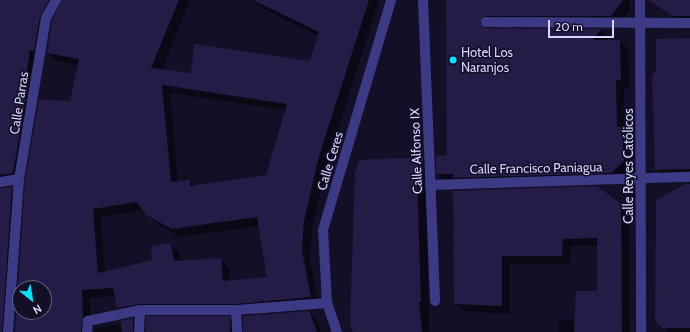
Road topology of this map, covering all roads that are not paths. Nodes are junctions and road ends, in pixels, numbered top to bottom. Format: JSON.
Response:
{"nodes":[{"id":1,"x":56,"y":0,"type":"edge"},
{"id":2,"x":391,"y":0,"type":"edge"},
{"id":3,"x":422,"y":0,"type":"edge"},
{"id":4,"x":640,"y":0,"type":"edge"},
{"id":5,"x":486,"y":22,"type":"dead end"},
{"id":6,"x":640,"y":23,"type":"junction"},
{"id":7,"x":690,"y":23,"type":"edge"},
{"id":8,"x":641,"y":177,"type":"junction"},
{"id":9,"x":690,"y":177,"type":"edge"},
{"id":10,"x":19,"y":179,"type":"junction"},
{"id":11,"x":0,"y":182,"type":"edge"},
{"id":12,"x":430,"y":185,"type":"junction"},
{"id":13,"x":435,"y":301,"type":"dead end"},
{"id":14,"x":327,"y":302,"type":"junction"},
{"id":15,"x":140,"y":310,"type":"junction"},
{"id":16,"x":236,"y":310,"type":"junction"},
{"id":17,"x":8,"y":332,"type":"edge"},
{"id":18,"x":87,"y":332,"type":"edge"},
{"id":19,"x":139,"y":332,"type":"edge"},
{"id":20,"x":237,"y":332,"type":"edge"},
{"id":21,"x":337,"y":332,"type":"edge"},
{"id":22,"x":641,"y":332,"type":"edge"}],
"edges":[{"from":1,"to":10,"type":"street","name":"Calle Parras"},
{"from":2,"to":14,"type":"street","name":"Calle Ceres"},
{"from":3,"to":12,"type":"street","name":"Calle Alfonso IX"},
{"from":4,"to":6,"type":"street","name":"Calle Reyes Católicos"},
{"from":5,"to":6,"type":"street"},
{"from":6,"to":7,"type":"street"},
{"from":6,"to":8,"type":"street","name":"Calle Reyes Católicos"},
{"from":8,"to":9,"type":"street","name":"Calle Francisco Paniagua"},
{"from":8,"to":12,"type":"street","name":"Calle Francisco Paniagua"},
{"from":8,"to":22,"type":"street","name":"Calle Reyes Católicos"},
{"from":10,"to":11,"type":"street"},
{"from":10,"to":17,"type":"street","name":"Calle Parras"},
{"from":12,"to":13,"type":"street","name":"Calle Alfonso IX"},
{"from":14,"to":16,"type":"street"},
{"from":14,"to":21,"type":"street","name":"Calle Ceres"},
{"from":15,"to":16,"type":"street"},
{"from":15,"to":18,"type":"street"},
{"from":15,"to":19,"type":"street"},
{"from":16,"to":20,"type":"street"}]}
